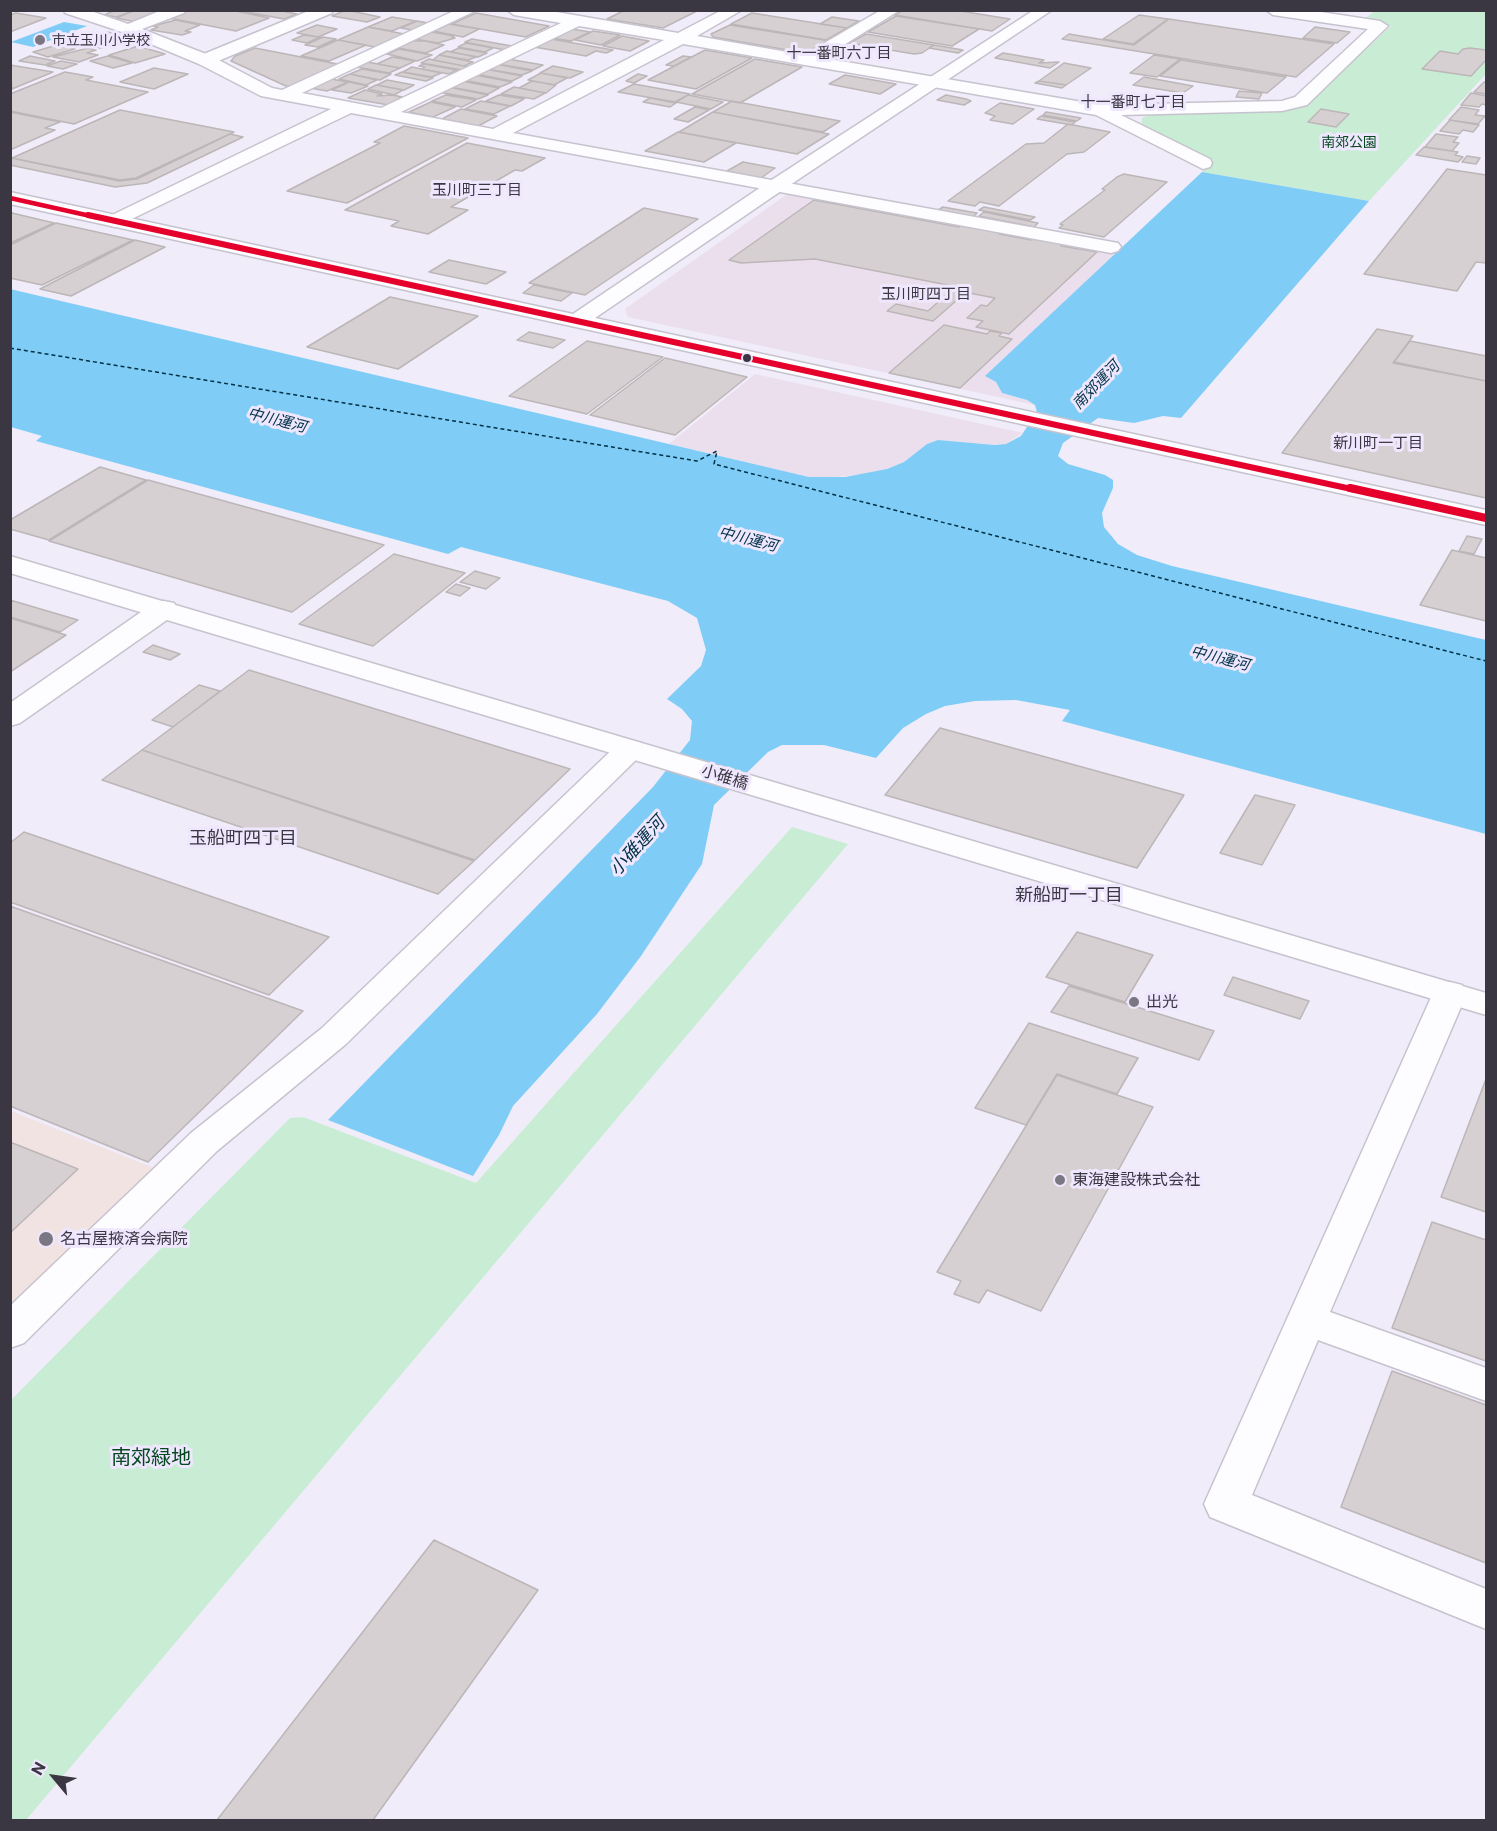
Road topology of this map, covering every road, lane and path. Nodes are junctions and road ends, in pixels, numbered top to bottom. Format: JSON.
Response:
{"nodes":[{"id":1,"x":71,"y":10,"type":"edge"},
{"id":2,"x":178,"y":10,"type":"edge"},
{"id":3,"x":326,"y":10,"type":"edge"},
{"id":4,"x":470,"y":10,"type":"edge"},
{"id":5,"x":514,"y":10,"type":"edge"},
{"id":6,"x":598,"y":10,"type":"edge"},
{"id":7,"x":735,"y":10,"type":"edge"},
{"id":8,"x":893,"y":10,"type":"edge"},
{"id":9,"x":1045,"y":10,"type":"edge"},
{"id":10,"x":1273,"y":10,"type":"edge"},
{"id":11,"x":576,"y":21,"type":"junction"},
{"id":12,"x":128,"y":29,"type":"junction"},
{"id":13,"x":681,"y":39,"type":"junction"},
{"id":14,"x":205,"y":60,"type":"junction"},
{"id":15,"x":807,"y":60,"type":"junction"},
{"id":16,"x":936,"y":82,"type":"junction"},
{"id":17,"x":284,"y":95,"type":"junction"},
{"id":18,"x":349,"y":107,"type":"junction"},
{"id":19,"x":1100,"y":110,"type":"junction"},
{"id":20,"x":383,"y":114,"type":"junction"},
{"id":21,"x":495,"y":135,"type":"junction"},
{"id":22,"x":1203,"y":163,"type":"dead end"},
{"id":23,"x":776,"y":187,"type":"junction"},
{"id":24,"x":10,"y":198,"type":"edge"},
{"id":25,"x":115,"y":220,"type":"junction"},
{"id":26,"x":1111,"y":247,"type":"dead end"},
{"id":27,"x":577,"y":321,"type":"junction"},
{"id":28,"x":1486,"y":518,"type":"edge"},
{"id":29,"x":10,"y":564,"type":"edge"},
{"id":30,"x":164,"y":609,"type":"junction"},
{"id":31,"x":10,"y":717,"type":"edge"},
{"id":32,"x":642,"y":752,"type":"junction"},
{"id":33,"x":1468,"y":998,"type":"edge"},
{"id":34,"x":1306,"y":1320,"type":"junction"},
{"id":35,"x":10,"y":1332,"type":"edge"},
{"id":36,"x":1486,"y":1385,"type":"edge"},
{"id":37,"x":1486,"y":1609,"type":"edge"}],
"edges":[{"from":1,"to":12,"type":"street"},
{"from":2,"to":12,"type":"street"},
{"from":3,"to":14,"type":"street"},
{"from":4,"to":17,"type":"street"},
{"from":5,"to":11,"type":"street"},
{"from":6,"to":11,"type":"street"},
{"from":7,"to":13,"type":"street"},
{"from":8,"to":15,"type":"street"},
{"from":9,"to":16,"type":"street"},
{"from":10,"to":19,"type":"street"},
{"from":11,"to":13,"type":"street"},
{"from":11,"to":20,"type":"street"},
{"from":12,"to":14,"type":"street"},
{"from":13,"to":15,"type":"street"},
{"from":13,"to":21,"type":"street"},
{"from":14,"to":17,"type":"street"},
{"from":15,"to":16,"type":"street"},
{"from":16,"to":19,"type":"street"},
{"from":16,"to":23,"type":"street"},
{"from":17,"to":18,"type":"street"},
{"from":18,"to":20,"type":"street"},
{"from":18,"to":25,"type":"street"},
{"from":19,"to":22,"type":"street"},
{"from":20,"to":21,"type":"street"},
{"from":21,"to":23,"type":"street"},
{"from":23,"to":26,"type":"street"},
{"from":23,"to":27,"type":"street"},
{"from":24,"to":25,"type":"street"},
{"from":25,"to":27,"type":"street"},
{"from":27,"to":28,"type":"street"},
{"from":29,"to":30,"type":"street","name":"小碓橋"},
{"from":30,"to":31,"type":"street"},
{"from":30,"to":32,"type":"street","name":"小碓橋"},
{"from":32,"to":33,"type":"street","name":"小碓橋"},
{"from":32,"to":35,"type":"street"},
{"from":33,"to":34,"type":"street"},
{"from":34,"to":36,"type":"street"},
{"from":34,"to":37,"type":"street"}]}
